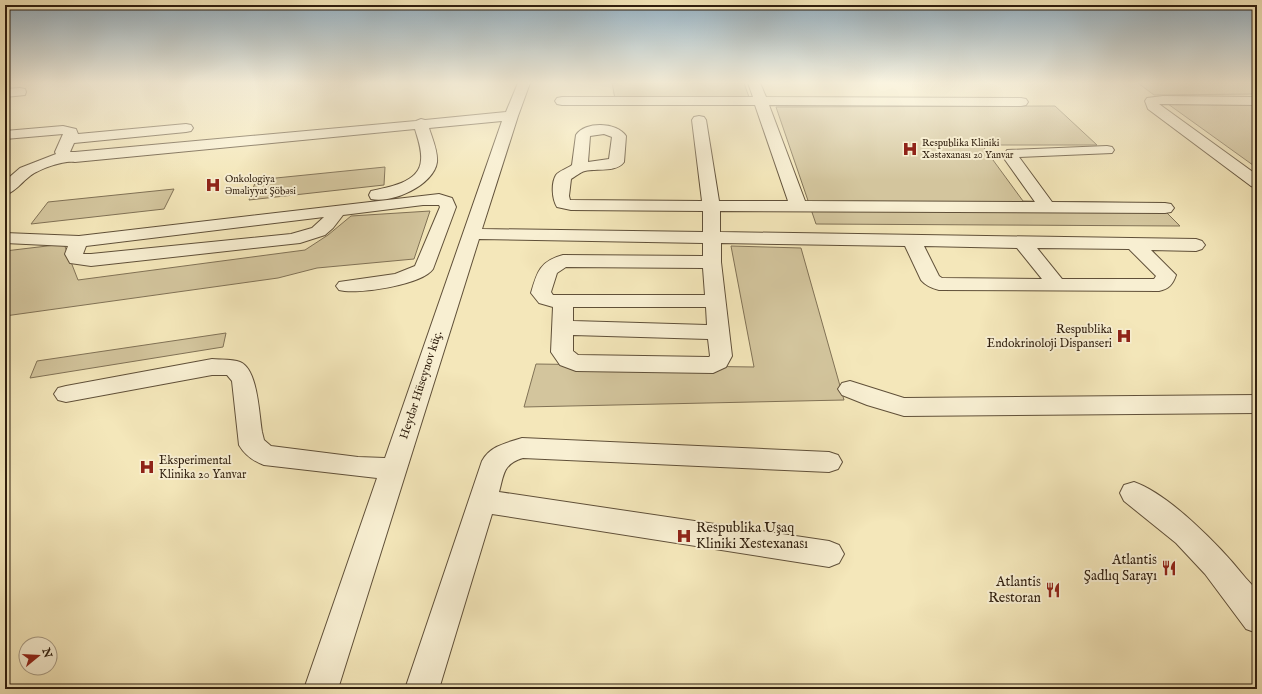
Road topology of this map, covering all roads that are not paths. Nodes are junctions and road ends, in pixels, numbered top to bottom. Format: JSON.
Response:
{"nodes":[{"id":1,"x":766,"y":115,"type":"edge"},
{"id":2,"x":1166,"y":115,"type":"edge"},
{"id":3,"x":511,"y":116,"type":"joint"},
{"id":4,"x":699,"y":120,"type":"dead end"},
{"id":5,"x":421,"y":123,"type":"junction"},
{"id":6,"x":186,"y":128,"type":"dead end"},
{"id":7,"x":5,"y":135,"type":"edge"},
{"id":8,"x":69,"y":139,"type":"junction"},
{"id":9,"x":1107,"y":150,"type":"dead end"},
{"id":10,"x":65,"y":156,"type":"junction"},
{"id":11,"x":580,"y":167,"type":"dead end"},
{"id":12,"x":1257,"y":183,"type":"edge"},
{"id":13,"x":5,"y":190,"type":"edge"},
{"id":14,"x":711,"y":206,"type":"junction"},
{"id":15,"x":799,"y":207,"type":"junction"},
{"id":16,"x":1047,"y":208,"type":"junction"},
{"id":17,"x":1165,"y":208,"type":"dead end"},
{"id":18,"x":472,"y":234,"type":"junction"},
{"id":19,"x":5,"y":238,"type":"edge"},
{"id":20,"x":712,"y":238,"type":"junction"},
{"id":21,"x":42,"y":239,"type":"junction"},
{"id":22,"x":912,"y":241,"type":"junction"},
{"id":23,"x":1022,"y":242,"type":"junction"},
{"id":24,"x":1134,"y":244,"type":"junction"},
{"id":25,"x":1196,"y":245,"type":"dead end"},
{"id":26,"x":712,"y":262,"type":"junction"},
{"id":27,"x":1057,"y":285,"type":"junction"},
{"id":28,"x":346,"y":286,"type":"dead end"},
{"id":29,"x":563,"y":301,"type":"junction"},
{"id":30,"x":715,"y":301,"type":"junction"},
{"id":31,"x":562,"y":328,"type":"junction"},
{"id":32,"x":718,"y":332,"type":"junction"},
{"id":33,"x":850,"y":389,"type":"dead end"},
{"id":34,"x":66,"y":394,"type":"dead end"},
{"id":35,"x":1257,"y":404,"type":"edge"},
{"id":36,"x":829,"y":462,"type":"dead end"},
{"id":37,"x":394,"y":469,"type":"junction"},
{"id":38,"x":1134,"y":493,"type":"dead end"},
{"id":39,"x":482,"y":501,"type":"junction"},
{"id":40,"x":830,"y":554,"type":"dead end"},
{"id":41,"x":1257,"y":618,"type":"edge"},
{"id":42,"x":322,"y":689,"type":"edge"},
{"id":43,"x":422,"y":689,"type":"edge"}],
"edges":[{"from":1,"to":15,"type":"street"},
{"from":2,"to":12,"type":"street"},
{"from":3,"to":5,"type":"street"},
{"from":3,"to":18,"type":"street","name":"Heydər Hüseynov küç."},
{"from":4,"to":14,"type":"street"},
{"from":5,"to":10,"type":"street"},
{"from":5,"to":21,"type":"street"},
{"from":6,"to":8,"type":"street"},
{"from":7,"to":8,"type":"street"},
{"from":8,"to":10,"type":"street"},
{"from":9,"to":16,"type":"street"},
{"from":10,"to":13,"type":"street"},
{"from":11,"to":14,"type":"street"},
{"from":14,"to":15,"type":"street"},
{"from":14,"to":20,"type":"street"},
{"from":15,"to":16,"type":"street"},
{"from":16,"to":17,"type":"street"},
{"from":18,"to":20,"type":"street"},
{"from":18,"to":37,"type":"street","name":"Heydər Hüseynov küç."},
{"from":19,"to":21,"type":"street"},
{"from":20,"to":22,"type":"street"},
{"from":20,"to":26,"type":"street"},
{"from":21,"to":28,"type":"street"},
{"from":22,"to":23,"type":"street"},
{"from":22,"to":27,"type":"street"},
{"from":23,"to":24,"type":"street"},
{"from":23,"to":27,"type":"street"},
{"from":24,"to":25,"type":"street"},
{"from":24,"to":27,"type":"street"},
{"from":26,"to":29,"type":"street"},
{"from":26,"to":30,"type":"street"},
{"from":29,"to":30,"type":"street"},
{"from":29,"to":31,"type":"street"},
{"from":30,"to":32,"type":"street"},
{"from":31,"to":32,"type":"street"},
{"from":31,"to":32,"type":"street"},
{"from":33,"to":35,"type":"street"},
{"from":34,"to":37,"type":"street"},
{"from":36,"to":39,"type":"street"},
{"from":37,"to":42,"type":"street","name":"Heydər Hüseynov küç."},
{"from":38,"to":41,"type":"street"},
{"from":39,"to":40,"type":"street"},
{"from":39,"to":43,"type":"street"}]}
